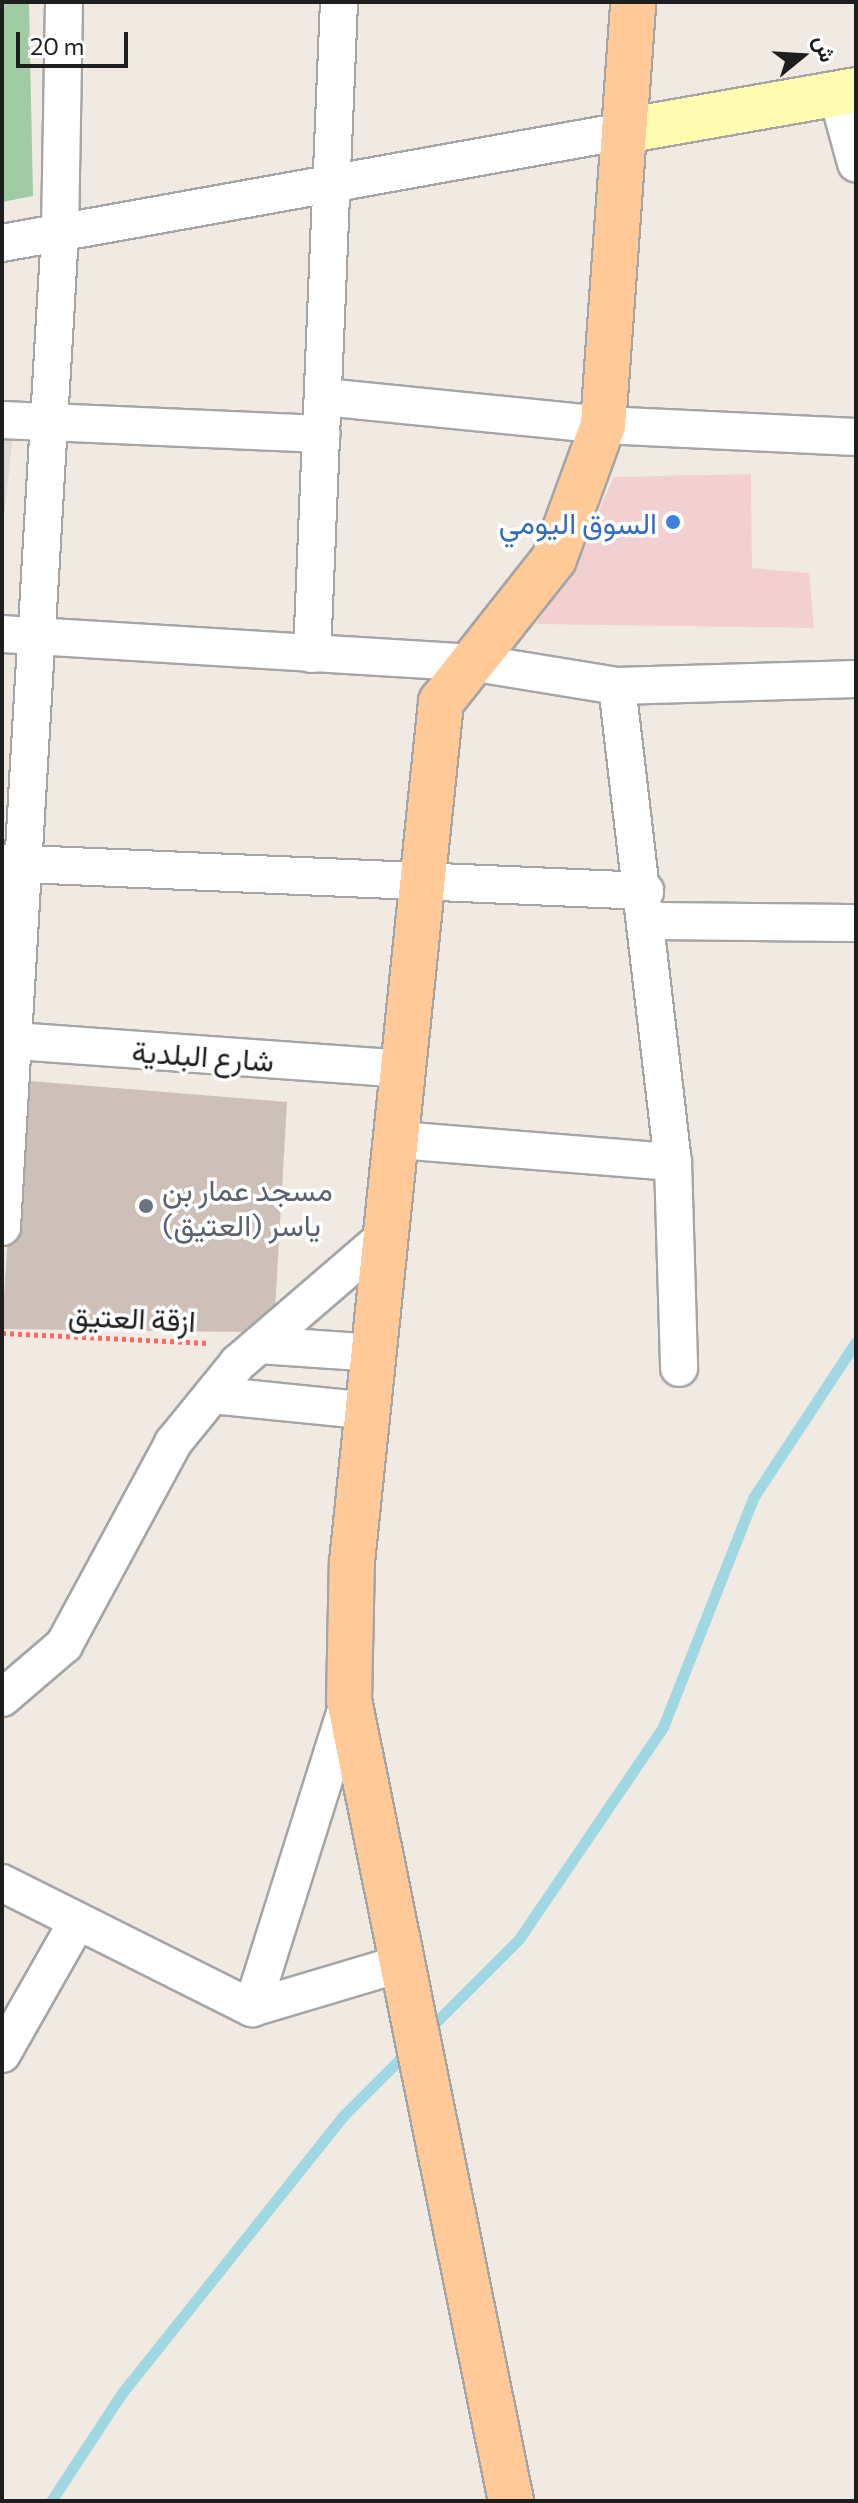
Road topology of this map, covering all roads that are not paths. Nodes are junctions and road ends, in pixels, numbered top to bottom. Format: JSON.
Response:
{"nodes":[{"id":1,"x":64,"y":2,"type":"edge"},
{"id":2,"x":339,"y":2,"type":"edge"},
{"id":3,"x":633,"y":2,"type":"edge"},
{"id":4,"x":846,"y":92,"type":"edge"},
{"id":5,"x":624,"y":131,"type":"junction"},
{"id":6,"x":856,"y":163,"type":"edge"},
{"id":7,"x":334,"y":183,"type":"junction"},
{"id":8,"x":60,"y":232,"type":"junction"},
{"id":9,"x":2,"y":243,"type":"edge"},
{"id":10,"x":324,"y":397,"type":"junction"},
{"id":11,"x":2,"y":420,"type":"edge"},
{"id":12,"x":49,"y":422,"type":"junction"},
{"id":13,"x":603,"y":425,"type":"junction"},
{"id":14,"x":322,"y":434,"type":"junction"},
{"id":15,"x":856,"y":437,"type":"edge"},
{"id":16,"x":19,"y":635,"type":"edge"},
{"id":17,"x":312,"y":654,"type":"junction"},
{"id":18,"x":476,"y":663,"type":"junction"},
{"id":19,"x":856,"y":679,"type":"edge"},
{"id":20,"x":617,"y":686,"type":"junction"},
{"id":21,"x":13,"y":864,"type":"edge"},
{"id":22,"x":423,"y":883,"type":"junction"},
{"id":23,"x":646,"y":906,"type":"junction"},
{"id":24,"x":856,"y":923,"type":"edge"},
{"id":25,"x":7,"y":1041,"type":"edge"},
{"id":26,"x":405,"y":1069,"type":"junction"},
{"id":27,"x":398,"y":1140,"type":"junction"},
{"id":28,"x":673,"y":1162,"type":"junction"},
{"id":29,"x":2,"y":1227,"type":"edge"},
{"id":30,"x":389,"y":1233,"type":"junction"},
{"id":31,"x":259,"y":1345,"type":"junction"},
{"id":32,"x":376,"y":1353,"type":"junction"},
{"id":33,"x":679,"y":1368,"type":"dead end"},
{"id":34,"x":212,"y":1395,"type":"junction"},
{"id":35,"x":369,"y":1411,"type":"junction"},
{"id":36,"x":2,"y":1698,"type":"edge"},
{"id":37,"x":349,"y":1700,"type":"junction"},
{"id":38,"x":2,"y":1883,"type":"edge"},
{"id":39,"x":76,"y":1924,"type":"junction"},
{"id":40,"x":396,"y":1949,"type":"junction"},
{"id":41,"x":252,"y":2008,"type":"junction"},
{"id":42,"x":2,"y":2054,"type":"edge"},
{"id":43,"x":511,"y":2501,"type":"edge"}],
"edges":[{"from":1,"to":8,"type":"street"},
{"from":2,"to":7,"type":"street"},
{"from":3,"to":5,"type":"main road"},
{"from":4,"to":5,"type":"main road"},
{"from":4,"to":6,"type":"street"},
{"from":5,"to":7,"type":"street"},
{"from":5,"to":13,"type":"main road"},
{"from":7,"to":8,"type":"street"},
{"from":7,"to":10,"type":"street"},
{"from":8,"to":9,"type":"street"},
{"from":8,"to":12,"type":"street"},
{"from":10,"to":13,"type":"street"},
{"from":10,"to":14,"type":"street"},
{"from":11,"to":12,"type":"street"},
{"from":12,"to":14,"type":"street"},
{"from":12,"to":16,"type":"street"},
{"from":13,"to":15,"type":"street"},
{"from":13,"to":18,"type":"main road"},
{"from":14,"to":17,"type":"street"},
{"from":16,"to":17,"type":"street"},
{"from":16,"to":21,"type":"street"},
{"from":17,"to":18,"type":"street"},
{"from":18,"to":20,"type":"street"},
{"from":18,"to":22,"type":"main road"},
{"from":19,"to":20,"type":"street"},
{"from":20,"to":23,"type":"street"},
{"from":21,"to":22,"type":"street"},
{"from":21,"to":25,"type":"street"},
{"from":22,"to":23,"type":"street"},
{"from":22,"to":26,"type":"main road"},
{"from":23,"to":24,"type":"street"},
{"from":23,"to":28,"type":"street"},
{"from":25,"to":26,"type":"street","name":"شارع البلدية"},
{"from":25,"to":29,"type":"street"},
{"from":26,"to":27,"type":"main road"},
{"from":27,"to":28,"type":"street"},
{"from":27,"to":30,"type":"main road"},
{"from":28,"to":33,"type":"street"},
{"from":30,"to":31,"type":"street"},
{"from":30,"to":32,"type":"main road"},
{"from":31,"to":32,"type":"street"},
{"from":31,"to":34,"type":"street"},
{"from":32,"to":35,"type":"main road"},
{"from":34,"to":35,"type":"street"},
{"from":34,"to":36,"type":"street"},
{"from":35,"to":37,"type":"main road"},
{"from":37,"to":40,"type":"main road"},
{"from":37,"to":41,"type":"street"},
{"from":38,"to":39,"type":"street"},
{"from":39,"to":41,"type":"street"},
{"from":39,"to":42,"type":"street"},
{"from":40,"to":41,"type":"street"},
{"from":40,"to":43,"type":"main road"}]}
